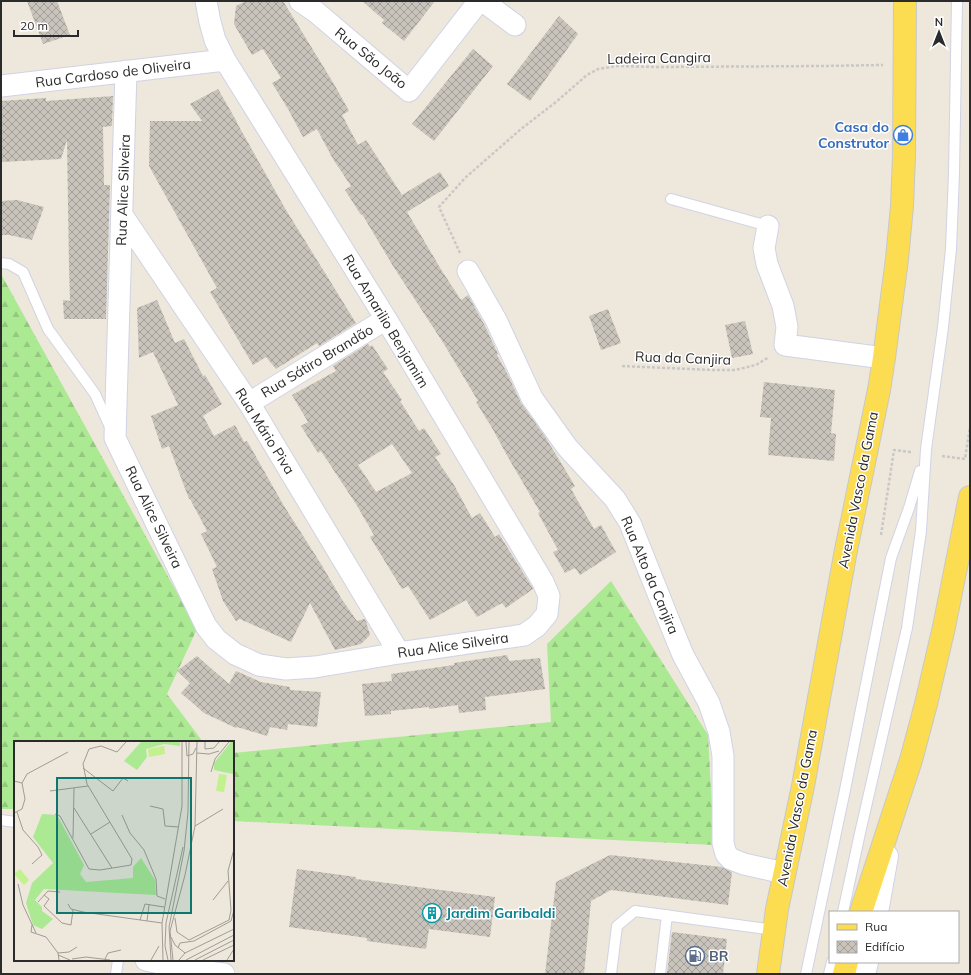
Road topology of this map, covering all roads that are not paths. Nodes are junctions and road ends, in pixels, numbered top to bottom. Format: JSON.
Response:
{"nodes":[{"id":1,"x":206,"y":1,"type":"edge"},
{"id":2,"x":300,"y":1,"type":"edge"},
{"id":3,"x":479,"y":1,"type":"edge"},
{"id":4,"x":483,"y":1,"type":"edge"},
{"id":5,"x":905,"y":1,"type":"edge"},
{"id":6,"x":957,"y":1,"type":"edge"},
{"id":7,"x":515,"y":25,"type":"dead end"},
{"id":8,"x":225,"y":60,"type":"junction"},
{"id":9,"x":126,"y":71,"type":"junction"},
{"id":10,"x":1,"y":86,"type":"edge"},
{"id":11,"x":671,"y":199,"type":"dead end"},
{"id":12,"x":122,"y":214,"type":"junction"},
{"id":13,"x":768,"y":226,"type":"joint"},
{"id":14,"x":1,"y":263,"type":"edge"},
{"id":15,"x":468,"y":271,"type":"road end"},
{"id":16,"x":386,"y":319,"type":"junction"},
{"id":17,"x":884,"y":358,"type":"junction"},
{"id":18,"x":248,"y":403,"type":"junction"},
{"id":19,"x":115,"y":438,"type":"junction"},
{"id":20,"x":926,"y":449,"type":"junction"},
{"id":21,"x":970,"y":497,"type":"edge"},
{"id":22,"x":524,"y":635,"type":"joint"},
{"id":23,"x":398,"y":653,"type":"junction"},
{"id":24,"x":895,"y":807,"type":"junction"},
{"id":25,"x":1,"y":820,"type":"edge"},
{"id":26,"x":14,"y":822,"type":"edge"},
{"id":27,"x":784,"y":873,"type":"junction"},
{"id":28,"x":843,"y":911,"type":"edge"},
{"id":29,"x":861,"y":911,"type":"edge"},
{"id":30,"x":877,"y":911,"type":"edge"},
{"id":31,"x":667,"y":915,"type":"junction"},
{"id":32,"x":774,"y":930,"type":"junction"},
{"id":33,"x":118,"y":961,"type":"edge"},
{"id":34,"x":150,"y":961,"type":"edge"},
{"id":35,"x":832,"y":963,"type":"edge"},
{"id":36,"x":847,"y":963,"type":"edge"},
{"id":37,"x":867,"y":963,"type":"edge"},
{"id":38,"x":116,"y":974,"type":"edge"},
{"id":39,"x":224,"y":974,"type":"edge"},
{"id":40,"x":611,"y":974,"type":"edge"},
{"id":41,"x":660,"y":974,"type":"edge"},
{"id":42,"x":768,"y":974,"type":"edge"},
{"id":43,"x":806,"y":974,"type":"edge"},
{"id":44,"x":830,"y":974,"type":"edge"},
{"id":45,"x":844,"y":974,"type":"edge"},
{"id":46,"x":864,"y":974,"type":"edge"}],
"edges":[{"from":1,"to":8,"type":"street","name":"Rua Amarilio Benjamim"},
{"from":2,"to":3,"type":"street","name":"Rua São João"},
{"from":4,"to":7,"type":"street"},
{"from":5,"to":17,"type":"main road","name":"Avenida Vasco da Gama"},
{"from":6,"to":20,"type":"lane"},
{"from":8,"to":9,"type":"street","name":"Rua Cardoso de Oliveira"},
{"from":8,"to":16,"type":"street","name":"Rua Amarilio Benjamim"},
{"from":9,"to":10,"type":"street","name":"Rua Cardoso de Oliveira"},
{"from":9,"to":12,"type":"street","name":"Rua Alice Silveira"},
{"from":11,"to":13,"type":"lane"},
{"from":12,"to":18,"type":"street","name":"Rua Mário Piva"},
{"from":12,"to":19,"type":"street","name":"Rua Alice Silveira"},
{"from":13,"to":17,"type":"street"},
{"from":14,"to":19,"type":"lane"},
{"from":15,"to":27,"type":"street","name":"Rua Alto da Canjira"},
{"from":16,"to":18,"type":"street","name":"Rua Sátiro Brandão"},
{"from":16,"to":22,"type":"street","name":"Rua Amarilio Benjamim"},
{"from":17,"to":27,"type":"main road","name":"Avenida Vasco da Gama"},
{"from":18,"to":23,"type":"street","name":"Rua Mário Piva"},
{"from":19,"to":23,"type":"street","name":"Rua Alice Silveira"},
{"from":20,"to":28,"type":"lane"},
{"from":20,"to":43,"type":"lane"},
{"from":21,"to":24,"type":"main road"},
{"from":22,"to":23,"type":"street","name":"Rua Alice Silveira"},
{"from":24,"to":29,"type":"main road"},
{"from":24,"to":30,"type":"street"},
{"from":25,"to":26,"type":"lane"},
{"from":27,"to":32,"type":"main road","name":"Avenida Vasco da Gama"},
{"from":31,"to":32,"type":"lane"},
{"from":31,"to":40,"type":"lane"},
{"from":31,"to":41,"type":"lane"},
{"from":32,"to":42,"type":"main road","name":"Avenida Vasco da Gama"},
{"from":33,"to":38,"type":"lane"},
{"from":34,"to":39,"type":"street"},
{"from":35,"to":44,"type":"lane"},
{"from":36,"to":45,"type":"main road"},
{"from":37,"to":46,"type":"street"}]}
